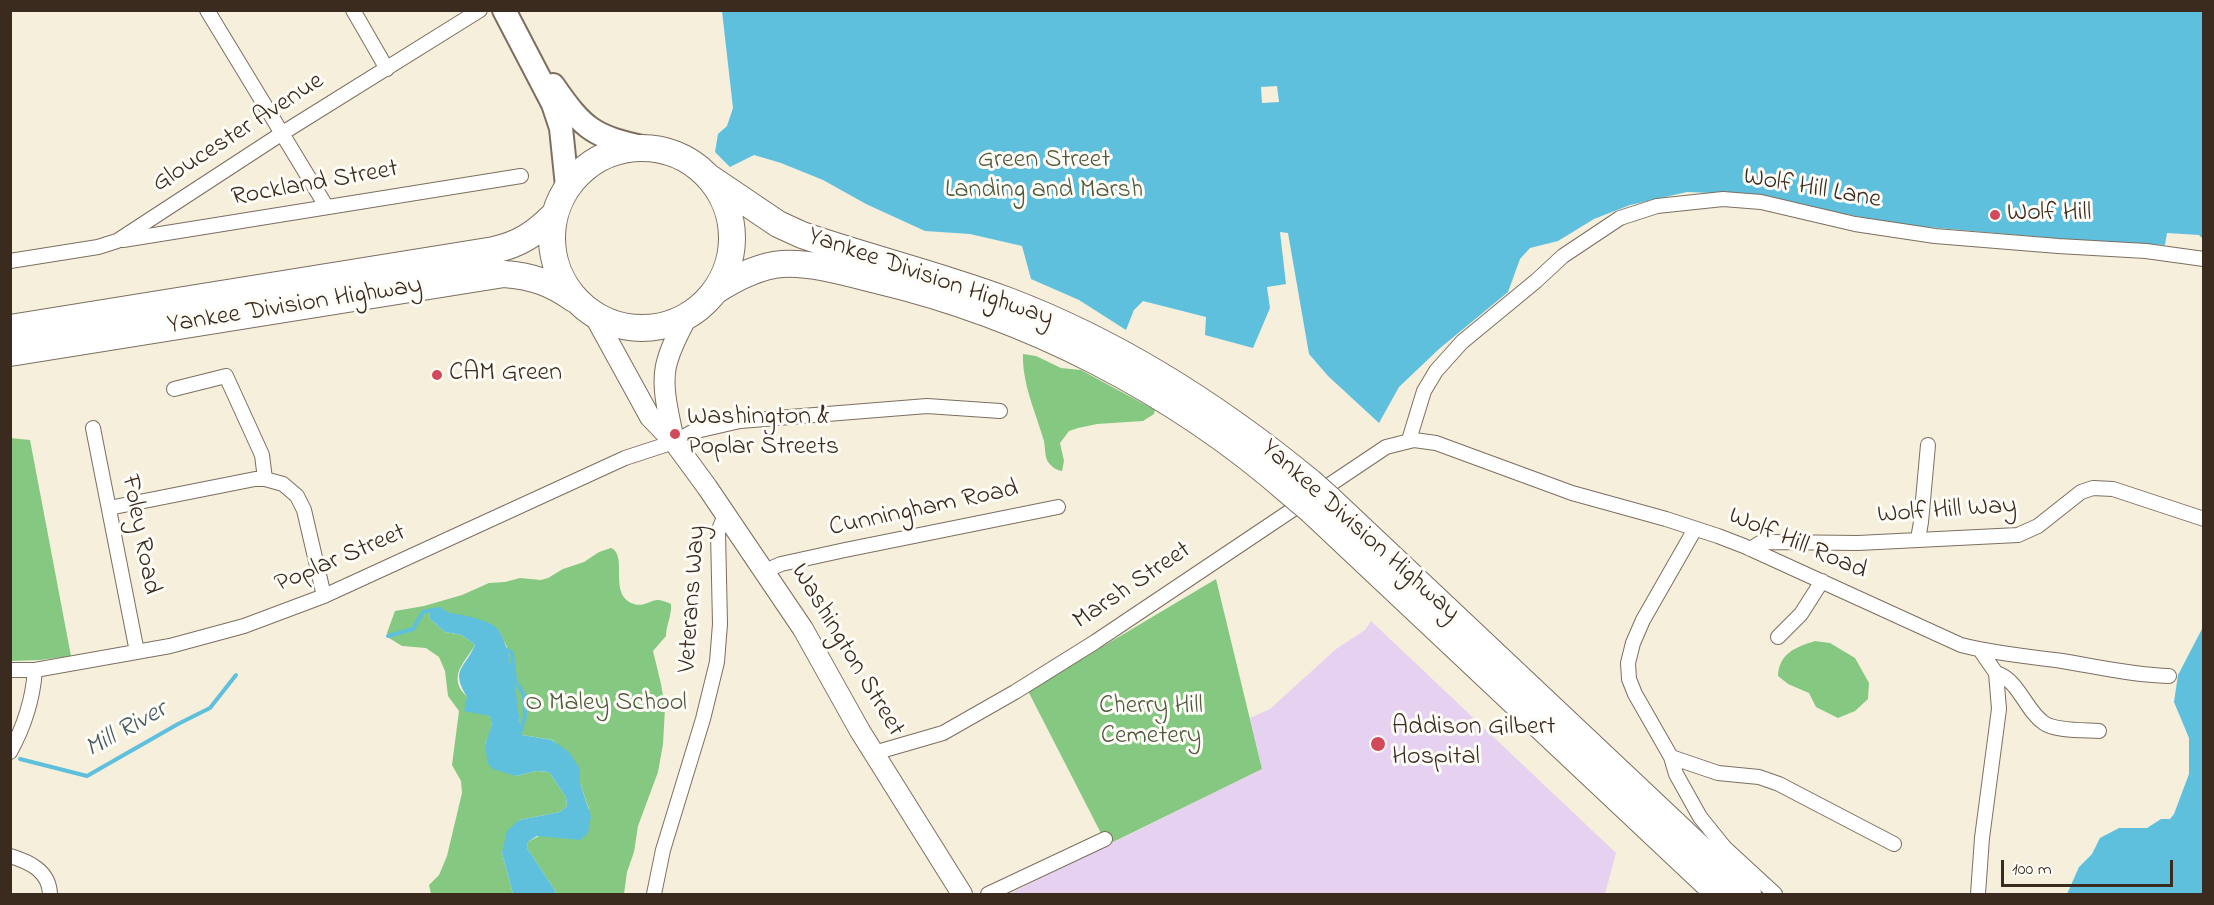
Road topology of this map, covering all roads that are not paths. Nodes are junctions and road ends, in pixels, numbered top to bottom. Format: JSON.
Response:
{"nodes":[{"id":1,"x":207,"y":10,"type":"edge"},
{"id":2,"x":353,"y":10,"type":"edge"},
{"id":3,"x":480,"y":10,"type":"edge"},
{"id":4,"x":507,"y":16,"type":"edge"},
{"id":5,"x":387,"y":69,"type":"junction"},
{"id":6,"x":550,"y":80,"type":"joint"},
{"id":7,"x":281,"y":134,"type":"junction"},
{"id":8,"x":647,"y":148,"type":"junction"},
{"id":9,"x":521,"y":176,"type":"dead end"},
{"id":10,"x":710,"y":178,"type":"junction"},
{"id":11,"x":567,"y":186,"type":"junction"},
{"id":12,"x":326,"y":206,"type":"junction"},
{"id":13,"x":554,"y":215,"type":"junction"},
{"id":14,"x":117,"y":241,"type":"junction"},
{"id":15,"x":2204,"y":260,"type":"edge"},
{"id":16,"x":10,"y":261,"type":"edge"},
{"id":17,"x":716,"y":291,"type":"junction"},
{"id":18,"x":574,"y":299,"type":"junction"},
{"id":19,"x":594,"y":315,"type":"junction"},
{"id":20,"x":687,"y":317,"type":"junction"},
{"id":21,"x":10,"y":328,"type":"edge"},
{"id":22,"x":10,"y":353,"type":"edge"},
{"id":23,"x":174,"y":389,"type":"dead end"},
{"id":24,"x":1000,"y":411,"type":"dead end"},
{"id":25,"x":93,"y":428,"type":"dead end"},
{"id":26,"x":1409,"y":440,"type":"junction"},
{"id":27,"x":674,"y":442,"type":"junction"},
{"id":28,"x":1929,"y":445,"type":"dead end"},
{"id":29,"x":266,"y":479,"type":"junction"},
{"id":30,"x":1311,"y":496,"type":"junction"},
{"id":31,"x":1058,"y":507,"type":"dead end"},
{"id":32,"x":109,"y":508,"type":"junction"},
{"id":33,"x":725,"y":515,"type":"junction"},
{"id":34,"x":2204,"y":519,"type":"edge"},
{"id":35,"x":1695,"y":529,"type":"junction"},
{"id":36,"x":1918,"y":539,"type":"junction"},
{"id":37,"x":1750,"y":549,"type":"junction"},
{"id":38,"x":765,"y":571,"type":"junction"},
{"id":39,"x":1822,"y":581,"type":"junction"},
{"id":40,"x":324,"y":596,"type":"junction"},
{"id":41,"x":1778,"y":637,"type":"dead end"},
{"id":42,"x":1980,"y":650,"type":"junction"},
{"id":43,"x":137,"y":652,"type":"junction"},
{"id":44,"x":10,"y":670,"type":"edge"},
{"id":45,"x":35,"y":670,"type":"junction"},
{"id":46,"x":1996,"y":673,"type":"junction"},
{"id":47,"x":2169,"y":676,"type":"dead end"},
{"id":48,"x":2099,"y":731,"type":"dead end"},
{"id":49,"x":10,"y":752,"type":"edge"},
{"id":50,"x":874,"y":753,"type":"junction"},
{"id":51,"x":1671,"y":757,"type":"junction"},
{"id":52,"x":1105,"y":839,"type":"dead end"},
{"id":53,"x":1894,"y":844,"type":"dead end"},
{"id":54,"x":10,"y":856,"type":"edge"},
{"id":55,"x":50,"y":894,"type":"edge"},
{"id":56,"x":654,"y":894,"type":"edge"},
{"id":57,"x":962,"y":894,"type":"edge"},
{"id":58,"x":988,"y":894,"type":"edge"},
{"id":59,"x":1719,"y":894,"type":"edge"},
{"id":60,"x":1748,"y":894,"type":"edge"},
{"id":61,"x":1775,"y":894,"type":"edge"},
{"id":62,"x":1978,"y":894,"type":"edge"}],
"edges":[{"from":1,"to":7,"type":"street"},
{"from":2,"to":5,"type":"street"},
{"from":3,"to":5,"type":"street","name":"Gloucester Avenue"},
{"from":4,"to":6,"type":"main road"},
{"from":4,"to":11,"type":"main road"},
{"from":5,"to":7,"type":"street","name":"Gloucester Avenue"},
{"from":6,"to":8,"type":"main road"},
{"from":7,"to":12,"type":"street"},
{"from":7,"to":14,"type":"street","name":"Gloucester Avenue"},
{"from":8,"to":10,"type":"highway"},
{"from":8,"to":11,"type":"highway"},
{"from":9,"to":12,"type":"street","name":"Rockland Street"},
{"from":10,"to":17,"type":"highway"},
{"from":10,"to":30,"type":"highway","name":"Yankee Division Highway"},
{"from":11,"to":13,"type":"highway"},
{"from":12,"to":14,"type":"street","name":"Rockland Street"},
{"from":13,"to":18,"type":"highway"},
{"from":13,"to":21,"type":"highway","name":"Yankee Division Highway"},
{"from":14,"to":16,"type":"street","name":"Gloucester Avenue"},
{"from":15,"to":26,"type":"street","name":"Wolf Hill Lane"},
{"from":17,"to":20,"type":"highway"},
{"from":17,"to":30,"type":"highway","name":"Yankee Division Highway"},
{"from":18,"to":19,"type":"highway"},
{"from":18,"to":22,"type":"highway","name":"Yankee Division Highway"},
{"from":19,"to":20,"type":"highway"},
{"from":19,"to":27,"type":"main road","name":"Washington Street"},
{"from":20,"to":27,"type":"main road","name":"Washington Street"},
{"from":23,"to":29,"type":"street"},
{"from":24,"to":27,"type":"street","name":"Poplar Street"},
{"from":25,"to":32,"type":"street","name":"Foley Road"},
{"from":26,"to":35,"type":"street","name":"Wolf Hill Road"},
{"from":26,"to":50,"type":"street","name":"Marsh Street"},
{"from":27,"to":33,"type":"main road","name":"Washington Street"},
{"from":27,"to":40,"type":"street","name":"Poplar Street"},
{"from":28,"to":36,"type":"street"},
{"from":29,"to":32,"type":"street"},
{"from":29,"to":40,"type":"street"},
{"from":30,"to":59,"type":"highway","name":"Yankee Division Highway"},
{"from":30,"to":60,"type":"highway","name":"Yankee Division Highway"},
{"from":31,"to":38,"type":"street","name":"Cunningham Road"},
{"from":32,"to":43,"type":"street","name":"Foley Road"},
{"from":33,"to":38,"type":"main road","name":"Washington Street"},
{"from":33,"to":56,"type":"street","name":"Veterans Way"},
{"from":34,"to":36,"type":"street","name":"Wolf Hill Way"},
{"from":35,"to":37,"type":"street","name":"Wolf Hill Road"},
{"from":35,"to":51,"type":"street"},
{"from":36,"to":37,"type":"street","name":"Wolf Hill Way"},
{"from":37,"to":39,"type":"street","name":"Wolf Hill Road"},
{"from":38,"to":50,"type":"main road","name":"Washington Street"},
{"from":39,"to":41,"type":"street"},
{"from":39,"to":42,"type":"street","name":"Wolf Hill Road"},
{"from":40,"to":43,"type":"street","name":"Poplar Street"},
{"from":42,"to":46,"type":"street"},
{"from":42,"to":47,"type":"street","name":"Wolf Hill Road"},
{"from":43,"to":45,"type":"street","name":"Poplar Street"},
{"from":44,"to":45,"type":"street","name":"Poplar Street"},
{"from":45,"to":49,"type":"street"},
{"from":46,"to":48,"type":"street"},
{"from":46,"to":62,"type":"street"},
{"from":50,"to":57,"type":"main road","name":"Washington Street"},
{"from":51,"to":53,"type":"street"},
{"from":51,"to":61,"type":"street"},
{"from":52,"to":58,"type":"street"},
{"from":54,"to":55,"type":"street"}]}
